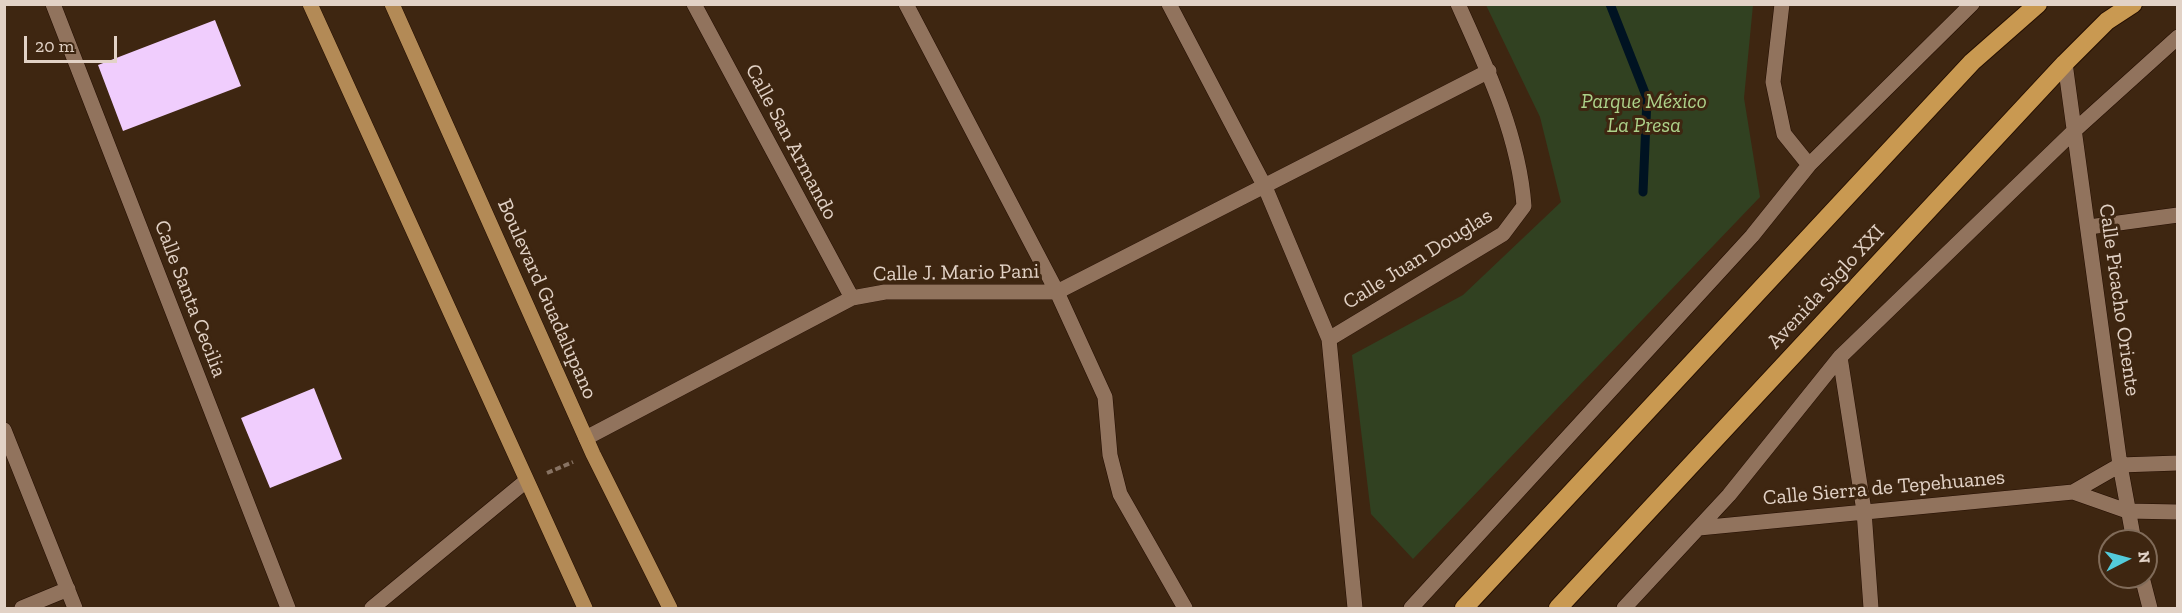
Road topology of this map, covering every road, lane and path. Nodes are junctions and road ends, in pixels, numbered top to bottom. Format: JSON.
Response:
{"nodes":[{"id":1,"x":53,"y":4,"type":"edge"},
{"id":2,"x":310,"y":4,"type":"edge"},
{"id":3,"x":392,"y":4,"type":"edge"},
{"id":4,"x":694,"y":4,"type":"edge"},
{"id":5,"x":906,"y":4,"type":"edge"},
{"id":6,"x":1169,"y":4,"type":"edge"},
{"id":7,"x":1458,"y":4,"type":"edge"},
{"id":8,"x":1782,"y":4,"type":"edge"},
{"id":9,"x":1972,"y":4,"type":"edge"},
{"id":10,"x":2038,"y":4,"type":"edge"},
{"id":11,"x":2133,"y":4,"type":"edge"},
{"id":12,"x":2178,"y":37,"type":"edge"},
{"id":13,"x":2065,"y":63,"type":"junction"},
{"id":14,"x":1489,"y":71,"type":"junction"},
{"id":15,"x":2074,"y":131,"type":"junction"},
{"id":16,"x":1809,"y":165,"type":"junction"},
{"id":17,"x":1265,"y":187,"type":"junction"},
{"id":18,"x":2178,"y":215,"type":"edge"},
{"id":19,"x":2089,"y":226,"type":"junction"},
{"id":20,"x":1057,"y":292,"type":"junction"},
{"id":21,"x":852,"y":298,"type":"junction"},
{"id":22,"x":1329,"y":339,"type":"junction"},
{"id":23,"x":1840,"y":357,"type":"junction"},
{"id":24,"x":4,"y":430,"type":"edge"},
{"id":25,"x":586,"y":438,"type":"junction"},
{"id":26,"x":593,"y":454,"type":"junction"},
{"id":27,"x":2178,"y":463,"type":"edge"},
{"id":28,"x":2120,"y":465,"type":"junction"},
{"id":29,"x":526,"y":481,"type":"junction"},
{"id":30,"x":2073,"y":492,"type":"junction"},
{"id":31,"x":1864,"y":511,"type":"junction"},
{"id":32,"x":2127,"y":511,"type":"junction"},
{"id":33,"x":2178,"y":512,"type":"edge"},
{"id":34,"x":1699,"y":528,"type":"junction"},
{"id":35,"x":2131,"y":529,"type":"edge"},
{"id":36,"x":68,"y":589,"type":"junction"},
{"id":37,"x":2145,"y":589,"type":"edge"},
{"id":38,"x":22,"y":609,"type":"edge"},
{"id":39,"x":75,"y":609,"type":"edge"},
{"id":40,"x":288,"y":609,"type":"edge"},
{"id":41,"x":372,"y":609,"type":"edge"},
{"id":42,"x":585,"y":609,"type":"edge"},
{"id":43,"x":670,"y":609,"type":"edge"},
{"id":44,"x":1185,"y":609,"type":"edge"},
{"id":45,"x":1355,"y":609,"type":"edge"},
{"id":46,"x":1411,"y":609,"type":"edge"},
{"id":47,"x":1464,"y":609,"type":"edge"},
{"id":48,"x":1558,"y":609,"type":"edge"},
{"id":49,"x":1624,"y":609,"type":"edge"},
{"id":50,"x":1871,"y":609,"type":"edge"},
{"id":51,"x":2150,"y":609,"type":"edge"}],
"edges":[{"from":1,"to":40,"type":"street","name":"Calle Santa Cecilia"},
{"from":2,"to":29,"type":"main road"},
{"from":3,"to":25,"type":"main road","name":"Boulevard Guadalupano"},
{"from":4,"to":21,"type":"street","name":"Calle San Armando"},
{"from":5,"to":20,"type":"street"},
{"from":6,"to":17,"type":"street"},
{"from":7,"to":14,"type":"street","name":"Calle Juan Douglas"},
{"from":8,"to":16,"type":"street"},
{"from":9,"to":16,"type":"street"},
{"from":10,"to":47,"type":"highway"},
{"from":11,"to":13,"type":"highway","name":"Avenida Siglo XXI"},
{"from":12,"to":15,"type":"street"},
{"from":13,"to":15,"type":"street","name":"Calle Picacho Oriente"},
{"from":13,"to":48,"type":"highway","name":"Avenida Siglo XXI"},
{"from":14,"to":17,"type":"street","name":"Calle J. Mario Pani"},
{"from":14,"to":22,"type":"street","name":"Calle Juan Douglas"},
{"from":15,"to":19,"type":"street","name":"Calle Picacho Oriente"},
{"from":15,"to":23,"type":"street"},
{"from":16,"to":46,"type":"street"},
{"from":17,"to":20,"type":"street","name":"Calle J. Mario Pani"},
{"from":17,"to":22,"type":"street"},
{"from":18,"to":19,"type":"street"},
{"from":19,"to":28,"type":"street","name":"Calle Picacho Oriente"},
{"from":20,"to":21,"type":"street","name":"Calle J. Mario Pani"},
{"from":20,"to":44,"type":"street"},
{"from":21,"to":25,"type":"street","name":"Calle J. Mario Pani"},
{"from":22,"to":45,"type":"street"},
{"from":23,"to":31,"type":"street"},
{"from":23,"to":34,"type":"street"},
{"from":24,"to":36,"type":"street"},
{"from":25,"to":26,"type":"main road","name":"Boulevard Guadalupano"},
{"from":26,"to":29,"type":"path"},
{"from":26,"to":43,"type":"main road","name":"Boulevard Guadalupano"},
{"from":27,"to":28,"type":"street","name":"Calle Sierra de Tepehuanes"},
{"from":28,"to":30,"type":"street","name":"Calle Sierra de Tepehuanes"},
{"from":28,"to":32,"type":"street","name":"Calle Picacho Oriente"},
{"from":29,"to":41,"type":"street"},
{"from":29,"to":42,"type":"main road"},
{"from":30,"to":31,"type":"street","name":"Calle Sierra de Tepehuanes"},
{"from":30,"to":32,"type":"street","name":"Calle Sierra de Tepehuanes"},
{"from":31,"to":34,"type":"street","name":"Calle Sierra de Tepehuanes"},
{"from":31,"to":50,"type":"street"},
{"from":32,"to":33,"type":"street","name":"Calle Sierra de Tepehuanes"},
{"from":32,"to":35,"type":"street","name":"Calle Picacho Oriente"},
{"from":34,"to":49,"type":"street"},
{"from":36,"to":38,"type":"street"},
{"from":36,"to":39,"type":"street"},
{"from":37,"to":51,"type":"street"}]}
